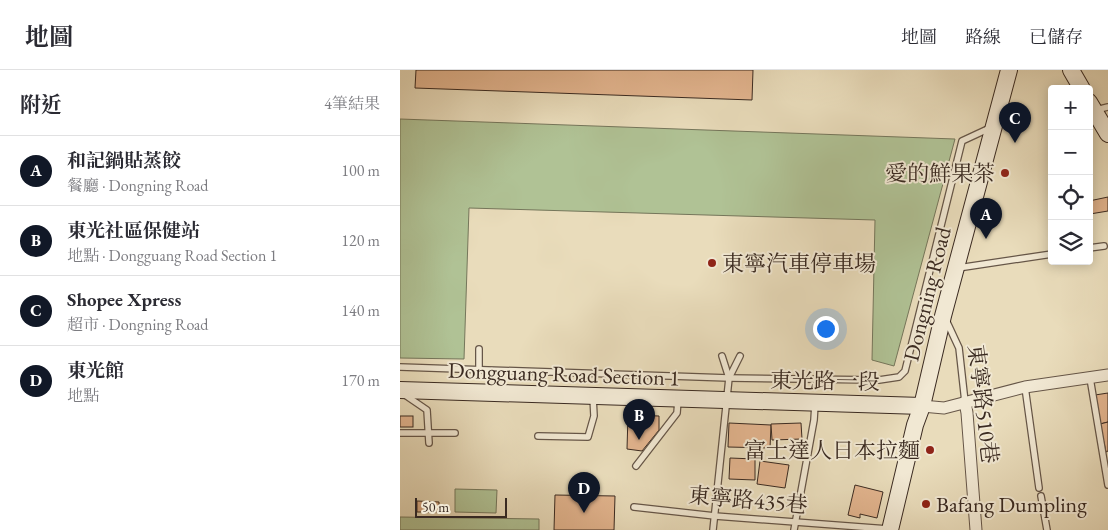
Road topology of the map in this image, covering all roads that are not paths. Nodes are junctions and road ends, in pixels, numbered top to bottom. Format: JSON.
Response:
{"nodes":[{"id":1,"x":1009,"y":70,"type":"edge"},
{"id":2,"x":1071,"y":70,"type":"edge"},
{"id":3,"x":1080,"y":85,"type":"edge"},
{"id":4,"x":1097,"y":106,"type":"edge"},
{"id":5,"x":994,"y":126,"type":"junction"},
{"id":6,"x":1108,"y":134,"type":"edge"},
{"id":7,"x":1104,"y":246,"type":"dead end"},
{"id":8,"x":1093,"y":247,"type":"edge"},
{"id":9,"x":1048,"y":255,"type":"edge"},
{"id":10,"x":956,"y":268,"type":"junction"},
{"id":11,"x":943,"y":316,"type":"junction"},
{"id":12,"x":479,"y":349,"type":"dead end"},
{"id":13,"x":722,"y":356,"type":"dead end"},
{"id":14,"x":740,"y":356,"type":"dead end"},
{"id":15,"x":400,"y":367,"type":"edge"},
{"id":16,"x":479,"y":370,"type":"junction"},
{"id":17,"x":1108,"y":375,"type":"edge"},
{"id":18,"x":729,"y":378,"type":"junction"},
{"id":19,"x":1090,"y":378,"type":"junction"},
{"id":20,"x":1025,"y":387,"type":"junction"},
{"id":21,"x":400,"y":391,"type":"edge"},
{"id":22,"x":593,"y":397,"type":"junction"},
{"id":23,"x":678,"y":400,"type":"junction"},
{"id":24,"x":726,"y":401,"type":"junction"},
{"id":25,"x":965,"y":402,"type":"junction"},
{"id":26,"x":815,"y":404,"type":"junction"},
{"id":27,"x":922,"y":406,"type":"junction"},
{"id":28,"x":400,"y":433,"type":"edge"},
{"id":29,"x":428,"y":433,"type":"junction"},
{"id":30,"x":455,"y":433,"type":"dead end"},
{"id":31,"x":538,"y":436,"type":"dead end"},
{"id":32,"x":429,"y":443,"type":"dead end"},
{"id":33,"x":636,"y":466,"type":"dead end"},
{"id":34,"x":1108,"y":485,"type":"edge"},
{"id":35,"x":1039,"y":488,"type":"dead end"},
{"id":36,"x":1041,"y":496,"type":"dead end"},
{"id":37,"x":634,"y":508,"type":"dead end"},
{"id":38,"x":714,"y":516,"type":"junction"},
{"id":39,"x":796,"y":522,"type":"junction"},
{"id":40,"x":712,"y":530,"type":"edge"},
{"id":41,"x":794,"y":530,"type":"edge"},
{"id":42,"x":890,"y":530,"type":"edge"},
{"id":43,"x":976,"y":530,"type":"edge"},
{"id":44,"x":1046,"y":530,"type":"edge"}],
"edges":[{"from":1,"to":5,"type":"street","name":"Dongning Road"},
{"from":2,"to":3,"type":"street"},
{"from":4,"to":6,"type":"street"},
{"from":5,"to":10,"type":"street","name":"Dongning Road"},
{"from":5,"to":18,"type":"lane"},
{"from":7,"to":8,"type":"lane"},
{"from":9,"to":10,"type":"lane"},
{"from":10,"to":11,"type":"street","name":"Dongning Road"},
{"from":11,"to":25,"type":"lane","name":"東寧路510巷"},
{"from":11,"to":27,"type":"street","name":"Dongning Road"},
{"from":12,"to":16,"type":"lane"},
{"from":13,"to":18,"type":"lane"},
{"from":14,"to":18,"type":"lane"},
{"from":15,"to":16,"type":"lane"},
{"from":16,"to":18,"type":"lane"},
{"from":17,"to":19,"type":"street"},
{"from":18,"to":24,"type":"lane"},
{"from":19,"to":20,"type":"street"},
{"from":19,"to":34,"type":"lane"},
{"from":20,"to":25,"type":"street"},
{"from":20,"to":35,"type":"lane"},
{"from":21,"to":22,"type":"street","name":"Dongguang Road Section 1"},
{"from":21,"to":29,"type":"lane"},
{"from":22,"to":23,"type":"street","name":"Dongguang Road Section 1"},
{"from":22,"to":31,"type":"lane"},
{"from":23,"to":24,"type":"street","name":"Dongguang Road Section 1"},
{"from":23,"to":33,"type":"lane"},
{"from":24,"to":26,"type":"street","name":"東光路一段"},
{"from":24,"to":38,"type":"lane"},
{"from":25,"to":27,"type":"street"},
{"from":25,"to":43,"type":"street","name":"東寧路510巷"},
{"from":26,"to":27,"type":"street","name":"東光路一段"},
{"from":26,"to":39,"type":"lane"},
{"from":27,"to":42,"type":"street","name":"Dongning Road"},
{"from":28,"to":29,"type":"lane"},
{"from":29,"to":30,"type":"lane"},
{"from":29,"to":32,"type":"lane"},
{"from":36,"to":44,"type":"lane"},
{"from":37,"to":38,"type":"lane","name":"東寧路435巷"},
{"from":38,"to":39,"type":"lane","name":"東寧路435巷"},
{"from":38,"to":40,"type":"lane"},
{"from":39,"to":41,"type":"lane"},
{"from":39,"to":42,"type":"lane","name":"東寧路435巷"}]}
